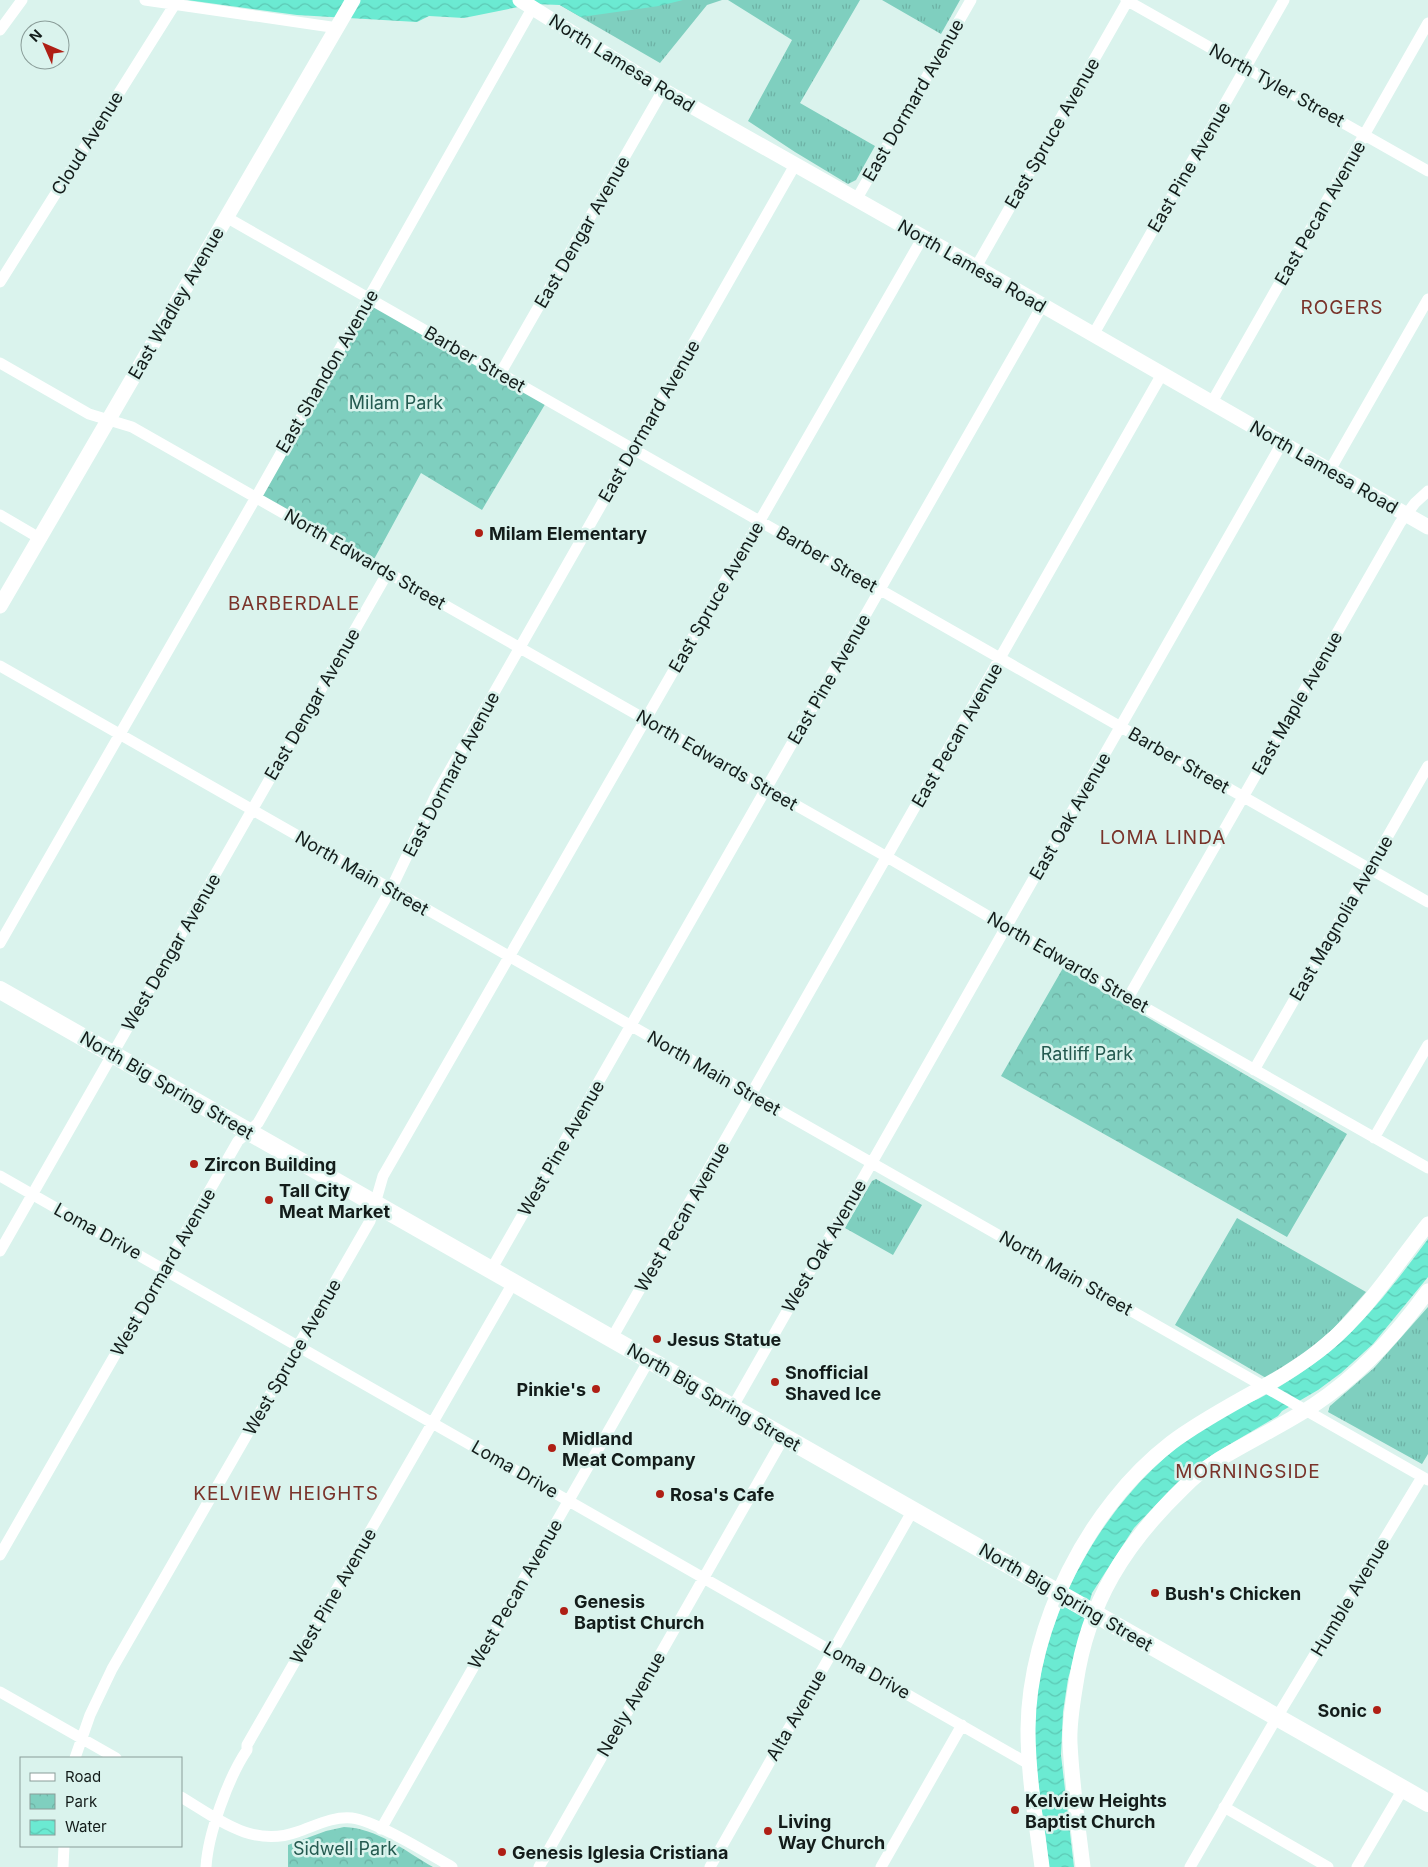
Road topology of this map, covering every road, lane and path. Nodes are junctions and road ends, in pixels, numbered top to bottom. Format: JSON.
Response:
{"nodes":[{"id":1,"x":22,"y":0,"type":"edge"},
{"id":2,"x":145,"y":0,"type":"edge"},
{"id":3,"x":353,"y":0,"type":"edge"},
{"id":4,"x":970,"y":0,"type":"edge"},
{"id":5,"x":1127,"y":0,"type":"edge"},
{"id":6,"x":1284,"y":0,"type":"edge"},
{"id":7,"x":175,"y":4,"type":"junction"},
{"id":8,"x":526,"y":4,"type":"edge"},
{"id":9,"x":1428,"y":23,"type":"edge"},
{"id":10,"x":338,"y":28,"type":"junction"},
{"id":11,"x":0,"y":30,"type":"edge"},
{"id":12,"x":1246,"y":68,"type":"junction"},
{"id":13,"x":663,"y":90,"type":"junction"},
{"id":14,"x":1365,"y":135,"type":"junction"},
{"id":15,"x":795,"y":165,"type":"junction"},
{"id":16,"x":1428,"y":171,"type":"edge"},
{"id":17,"x":856,"y":200,"type":"junction"},
{"id":18,"x":226,"y":216,"type":"junction"},
{"id":19,"x":923,"y":237,"type":"junction"},
{"id":20,"x":976,"y":267,"type":"junction"},
{"id":21,"x":0,"y":282,"type":"edge"},
{"id":22,"x":368,"y":298,"type":"junction"},
{"id":23,"x":1428,"y":299,"type":"edge"},
{"id":24,"x":1042,"y":306,"type":"junction"},
{"id":25,"x":1094,"y":335,"type":"junction"},
{"id":26,"x":0,"y":363,"type":"edge"},
{"id":27,"x":500,"y":374,"type":"junction"},
{"id":28,"x":1162,"y":374,"type":"junction"},
{"id":29,"x":1212,"y":402,"type":"junction"},
{"id":30,"x":110,"y":419,"type":"junction"},
{"id":31,"x":1282,"y":443,"type":"junction"},
{"id":32,"x":633,"y":449,"type":"junction"},
{"id":33,"x":1330,"y":470,"type":"junction"},
{"id":34,"x":1428,"y":491,"type":"edge"},
{"id":35,"x":256,"y":497,"type":"junction"},
{"id":36,"x":1406,"y":514,"type":"junction"},
{"id":37,"x":0,"y":516,"type":"edge"},
{"id":38,"x":760,"y":521,"type":"junction"},
{"id":39,"x":1428,"y":527,"type":"edge"},
{"id":40,"x":41,"y":539,"type":"junction"},
{"id":41,"x":388,"y":572,"type":"junction"},
{"id":42,"x":879,"y":590,"type":"junction"},
{"id":43,"x":0,"y":606,"type":"edge"},
{"id":44,"x":520,"y":647,"type":"junction"},
{"id":45,"x":1001,"y":658,"type":"junction"},
{"id":46,"x":0,"y":666,"type":"edge"},
{"id":47,"x":646,"y":720,"type":"junction"},
{"id":48,"x":1120,"y":727,"type":"junction"},
{"id":49,"x":119,"y":734,"type":"junction"},
{"id":50,"x":1428,"y":766,"type":"edge"},
{"id":51,"x":767,"y":788,"type":"junction"},
{"id":52,"x":1244,"y":797,"type":"junction"},
{"id":53,"x":251,"y":809,"type":"junction"},
{"id":54,"x":887,"y":857,"type":"junction"},
{"id":55,"x":1369,"y":869,"type":"junction"},
{"id":56,"x":391,"y":889,"type":"junction"},
{"id":57,"x":1428,"y":902,"type":"edge"},
{"id":58,"x":1007,"y":926,"type":"junction"},
{"id":59,"x":0,"y":943,"type":"edge"},
{"id":60,"x":510,"y":957,"type":"junction"},
{"id":61,"x":0,"y":990,"type":"edge"},
{"id":62,"x":1128,"y":998,"type":"junction"},
{"id":63,"x":631,"y":1025,"type":"junction"},
{"id":64,"x":1428,"y":1045,"type":"edge"},
{"id":65,"x":112,"y":1054,"type":"junction"},
{"id":66,"x":1254,"y":1070,"type":"junction"},
{"id":67,"x":752,"y":1095,"type":"junction"},
{"id":68,"x":248,"y":1132,"type":"junction"},
{"id":69,"x":1374,"y":1138,"type":"junction"},
{"id":70,"x":872,"y":1162,"type":"junction"},
{"id":71,"x":1428,"y":1168,"type":"edge"},
{"id":72,"x":0,"y":1176,"type":"edge"},
{"id":73,"x":32,"y":1194,"type":"junction"},
{"id":74,"x":375,"y":1204,"type":"junction"},
{"id":75,"x":1428,"y":1224,"type":"edge"},
{"id":76,"x":0,"y":1250,"type":"edge"},
{"id":77,"x":165,"y":1269,"type":"junction"},
{"id":78,"x":492,"y":1270,"type":"junction"},
{"id":79,"x":513,"y":1283,"type":"junction"},
{"id":80,"x":1428,"y":1291,"type":"edge"},
{"id":81,"x":612,"y":1338,"type":"junction"},
{"id":82,"x":298,"y":1346,"type":"junction"},
{"id":83,"x":649,"y":1360,"type":"junction"},
{"id":84,"x":1264,"y":1386,"type":"junction"},
{"id":85,"x":732,"y":1408,"type":"junction"},
{"id":86,"x":1306,"y":1410,"type":"junction"},
{"id":87,"x":433,"y":1422,"type":"junction"},
{"id":88,"x":784,"y":1437,"type":"junction"},
{"id":89,"x":1425,"y":1478,"type":"edge"},
{"id":90,"x":569,"y":1500,"type":"junction"},
{"id":91,"x":913,"y":1510,"type":"junction"},
{"id":92,"x":0,"y":1555,"type":"edge"},
{"id":93,"x":704,"y":1577,"type":"junction"},
{"id":94,"x":1059,"y":1593,"type":"junction"},
{"id":95,"x":1094,"y":1613,"type":"junction"},
{"id":96,"x":833,"y":1651,"type":"junction"},
{"id":97,"x":0,"y":1692,"type":"edge"},
{"id":98,"x":1277,"y":1717,"type":"junction"},
{"id":99,"x":962,"y":1724,"type":"junction"},
{"id":100,"x":82,"y":1738,"type":"junction"},
{"id":101,"x":76,"y":1757,"type":"edge"},
{"id":102,"x":114,"y":1757,"type":"edge"},
{"id":103,"x":1029,"y":1764,"type":"junction"},
{"id":104,"x":1403,"y":1789,"type":"junction"},
{"id":105,"x":182,"y":1797,"type":"edge"},
{"id":106,"x":1428,"y":1803,"type":"edge"},
{"id":107,"x":1224,"y":1807,"type":"junction"},
{"id":108,"x":218,"y":1818,"type":"junction"},
{"id":109,"x":381,"y":1829,"type":"junction"},
{"id":110,"x":64,"y":1847,"type":"edge"},
{"id":111,"x":63,"y":1867,"type":"edge"},
{"id":112,"x":206,"y":1867,"type":"edge"},
{"id":113,"x":452,"y":1867,"type":"edge"},
{"id":114,"x":539,"y":1867,"type":"edge"},
{"id":115,"x":710,"y":1867,"type":"edge"},
{"id":116,"x":881,"y":1867,"type":"edge"},
{"id":117,"x":1042,"y":1867,"type":"edge"},
{"id":118,"x":1083,"y":1867,"type":"edge"},
{"id":119,"x":1190,"y":1867,"type":"edge"},
{"id":120,"x":1328,"y":1867,"type":"edge"},
{"id":121,"x":1357,"y":1867,"type":"edge"}],
"edges":[{"from":1,"to":11,"type":"street"},
{"from":2,"to":7,"type":"street"},
{"from":3,"to":10,"type":"main road","name":"East Wadley Avenue"},
{"from":4,"to":17,"type":"street","name":"East Dormard Avenue"},
{"from":5,"to":12,"type":"street","name":"North Tyler Street"},
{"from":5,"to":20,"type":"street","name":"East Spruce Avenue"},
{"from":6,"to":12,"type":"street","name":"East Pine Avenue"},
{"from":7,"to":10,"type":"street"},
{"from":7,"to":21,"type":"street","name":"Cloud Avenue"},
{"from":8,"to":13,"type":"main road","name":"North Lamesa Road"},
{"from":8,"to":22,"type":"street","name":"East Shandon Avenue"},
{"from":9,"to":14,"type":"street","name":"East Pecan Avenue"},
{"from":10,"to":18,"type":"main road","name":"East Wadley Avenue"},
{"from":12,"to":14,"type":"street","name":"North Tyler Street"},
{"from":12,"to":25,"type":"street","name":"East Pine Avenue"},
{"from":13,"to":15,"type":"main road","name":"North Lamesa Road"},
{"from":13,"to":27,"type":"street","name":"East Dengar Avenue"},
{"from":14,"to":16,"type":"street","name":"North Tyler Street"},
{"from":14,"to":29,"type":"street","name":"East Pecan Avenue"},
{"from":15,"to":17,"type":"main road","name":"North Lamesa Road"},
{"from":15,"to":32,"type":"street","name":"East Dormard Avenue"},
{"from":17,"to":19,"type":"main road","name":"North Lamesa Road"},
{"from":18,"to":22,"type":"street","name":"Barber Street"},
{"from":18,"to":30,"type":"main road","name":"East Wadley Avenue"},
{"from":19,"to":20,"type":"main road","name":"North Lamesa Road"},
{"from":19,"to":38,"type":"street","name":"East Spruce Avenue"},
{"from":20,"to":24,"type":"main road","name":"North Lamesa Road"},
{"from":22,"to":27,"type":"street","name":"Barber Street"},
{"from":22,"to":35,"type":"street","name":"East Shandon Avenue"},
{"from":23,"to":33,"type":"street"},
{"from":24,"to":25,"type":"main road","name":"North Lamesa Road"},
{"from":24,"to":42,"type":"street","name":"East Pine Avenue"},
{"from":25,"to":28,"type":"main road","name":"North Lamesa Road"},
{"from":26,"to":30,"type":"street","name":"North Edwards Street"},
{"from":27,"to":32,"type":"street","name":"Barber Street"},
{"from":28,"to":29,"type":"main road","name":"North Lamesa Road"},
{"from":28,"to":45,"type":"street","name":"East Pecan Avenue"},
{"from":29,"to":31,"type":"main road","name":"North Lamesa Road"},
{"from":30,"to":35,"type":"street","name":"North Edwards Street"},
{"from":30,"to":40,"type":"main road","name":"East Wadley Avenue"},
{"from":31,"to":33,"type":"main road","name":"North Lamesa Road"},
{"from":31,"to":48,"type":"street","name":"East Oak Avenue"},
{"from":32,"to":38,"type":"street","name":"Barber Street"},
{"from":32,"to":44,"type":"street","name":"East Dormard Avenue"},
{"from":33,"to":36,"type":"main road","name":"North Lamesa Road"},
{"from":34,"to":36,"type":"street","name":"East Maple Avenue"},
{"from":35,"to":41,"type":"street","name":"North Edwards Street"},
{"from":35,"to":49,"type":"street","name":"East Shandon Avenue"},
{"from":36,"to":39,"type":"main road","name":"North Lamesa Road"},
{"from":36,"to":52,"type":"street","name":"East Maple Avenue"},
{"from":37,"to":40,"type":"street"},
{"from":38,"to":42,"type":"street","name":"Barber Street"},
{"from":38,"to":47,"type":"street","name":"East Spruce Avenue"},
{"from":40,"to":43,"type":"main road","name":"East Wadley Avenue"},
{"from":41,"to":44,"type":"street","name":"North Edwards Street"},
{"from":41,"to":53,"type":"street","name":"East Dengar Avenue"},
{"from":42,"to":45,"type":"street","name":"Barber Street"},
{"from":42,"to":51,"type":"street","name":"East Pine Avenue"},
{"from":44,"to":47,"type":"street","name":"North Edwards Street"},
{"from":44,"to":56,"type":"street","name":"East Dormard Avenue"},
{"from":45,"to":48,"type":"street","name":"Barber Street"},
{"from":45,"to":54,"type":"street","name":"East Pecan Avenue"},
{"from":46,"to":49,"type":"street","name":"North Main Street"},
{"from":47,"to":51,"type":"street","name":"North Edwards Street"},
{"from":47,"to":60,"type":"street","name":"East Spruce Avenue"},
{"from":48,"to":52,"type":"street","name":"Barber Street"},
{"from":48,"to":58,"type":"street","name":"East Oak Avenue"},
{"from":49,"to":53,"type":"street","name":"North Main Street"},
{"from":49,"to":59,"type":"street","name":"East Shandon Avenue"},
{"from":50,"to":55,"type":"street","name":"East Magnolia Avenue"},
{"from":51,"to":54,"type":"street","name":"North Edwards Street"},
{"from":51,"to":63,"type":"street","name":"East Pine Avenue"},
{"from":52,"to":55,"type":"street","name":"Barber Street"},
{"from":52,"to":62,"type":"street","name":"East Maple Avenue"},
{"from":53,"to":56,"type":"street","name":"North Main Street"},
{"from":53,"to":65,"type":"street","name":"West Dengar Avenue"},
{"from":54,"to":58,"type":"street","name":"North Edwards Street"},
{"from":54,"to":67,"type":"street","name":"East Pecan Avenue"},
{"from":55,"to":57,"type":"street","name":"Barber Street"},
{"from":55,"to":66,"type":"street","name":"East Magnolia Avenue"},
{"from":56,"to":60,"type":"street","name":"North Main Street"},
{"from":56,"to":68,"type":"street","name":"West Dormard Avenue"},
{"from":58,"to":62,"type":"street","name":"North Edwards Street"},
{"from":58,"to":70,"type":"street","name":"East Oak Avenue"},
{"from":60,"to":63,"type":"street","name":"North Main Street"},
{"from":60,"to":74,"type":"street","name":"West Spruce Avenue"},
{"from":61,"to":65,"type":"highway","name":"North Big Spring Street"},
{"from":62,"to":66,"type":"street","name":"North Edwards Street"},
{"from":63,"to":67,"type":"street","name":"North Main Street"},
{"from":63,"to":78,"type":"street","name":"West Pine Avenue"},
{"from":64,"to":69,"type":"street"},
{"from":65,"to":68,"type":"highway","name":"North Big Spring Street"},
{"from":65,"to":73,"type":"street","name":"West Dengar Avenue"},
{"from":66,"to":69,"type":"street","name":"North Edwards Street"},
{"from":67,"to":70,"type":"street","name":"North Main Street"},
{"from":67,"to":81,"type":"street","name":"West Pecan Avenue"},
{"from":68,"to":74,"type":"highway","name":"North Big Spring Street"},
{"from":68,"to":77,"type":"street","name":"West Dormard Avenue"},
{"from":69,"to":71,"type":"street","name":"North Edwards Street"},
{"from":70,"to":84,"type":"street","name":"North Main Street"},
{"from":70,"to":85,"type":"street","name":"West Oak Avenue"},
{"from":72,"to":73,"type":"street","name":"Loma Drive"},
{"from":73,"to":76,"type":"street","name":"West Dengar Avenue"},
{"from":73,"to":77,"type":"street","name":"Loma Drive"},
{"from":74,"to":78,"type":"highway","name":"North Big Spring Street"},
{"from":74,"to":82,"type":"street","name":"West Spruce Avenue"},
{"from":75,"to":84,"type":"main road"},
{"from":77,"to":82,"type":"street","name":"Loma Drive"},
{"from":77,"to":92,"type":"street","name":"West Dormard Avenue"},
{"from":78,"to":79,"type":"highway","name":"North Big Spring Street"},
{"from":79,"to":81,"type":"highway","name":"North Big Spring Street"},
{"from":79,"to":87,"type":"street","name":"West Pine Avenue"},
{"from":80,"to":86,"type":"main road"},
{"from":81,"to":83,"type":"highway","name":"North Big Spring Street"},
{"from":82,"to":87,"type":"street","name":"Loma Drive"},
{"from":82,"to":100,"type":"street","name":"West Spruce Avenue"},
{"from":83,"to":85,"type":"highway","name":"North Big Spring Street"},
{"from":83,"to":90,"type":"street","name":"West Pecan Avenue"},
{"from":84,"to":86,"type":"street","name":"North Main Street"},
{"from":84,"to":94,"type":"main road"},
{"from":85,"to":88,"type":"highway","name":"North Big Spring Street"},
{"from":86,"to":89,"type":"street","name":"North Main Street"},
{"from":86,"to":95,"type":"main road"},
{"from":87,"to":90,"type":"street","name":"Loma Drive"},
{"from":87,"to":108,"type":"street","name":"West Pine Avenue"},
{"from":88,"to":91,"type":"highway","name":"North Big Spring Street"},
{"from":88,"to":93,"type":"street","name":"Neely Avenue"},
{"from":89,"to":98,"type":"street","name":"Humble Avenue"},
{"from":90,"to":93,"type":"street","name":"Loma Drive"},
{"from":90,"to":109,"type":"street","name":"West Pecan Avenue"},
{"from":91,"to":94,"type":"highway","name":"North Big Spring Street"},
{"from":91,"to":96,"type":"street","name":"Alta Avenue"},
{"from":93,"to":96,"type":"street","name":"Loma Drive"},
{"from":93,"to":114,"type":"street","name":"Neely Avenue"},
{"from":94,"to":95,"type":"highway","name":"North Big Spring Street"},
{"from":94,"to":103,"type":"main road"},
{"from":95,"to":98,"type":"highway","name":"North Big Spring Street"},
{"from":95,"to":118,"type":"main road"},
{"from":96,"to":99,"type":"street","name":"Loma Drive"},
{"from":96,"to":115,"type":"street","name":"Alta Avenue"},
{"from":97,"to":100,"type":"street"},
{"from":98,"to":104,"type":"highway","name":"North Big Spring Street"},
{"from":98,"to":107,"type":"street","name":"Humble Avenue"},
{"from":99,"to":103,"type":"street","name":"Loma Drive"},
{"from":99,"to":116,"type":"street"},
{"from":100,"to":101,"type":"street","name":"West Spruce Avenue"},
{"from":100,"to":102,"type":"street"},
{"from":103,"to":117,"type":"main road"},
{"from":104,"to":106,"type":"highway","name":"North Big Spring Street"},
{"from":104,"to":121,"type":"street"},
{"from":105,"to":108,"type":"street"},
{"from":107,"to":119,"type":"street","name":"Humble Avenue"},
{"from":107,"to":120,"type":"street"},
{"from":108,"to":109,"type":"street"},
{"from":108,"to":112,"type":"street","name":"West Pine Avenue"},
{"from":109,"to":113,"type":"street"},
{"from":110,"to":111,"type":"street"}]}
